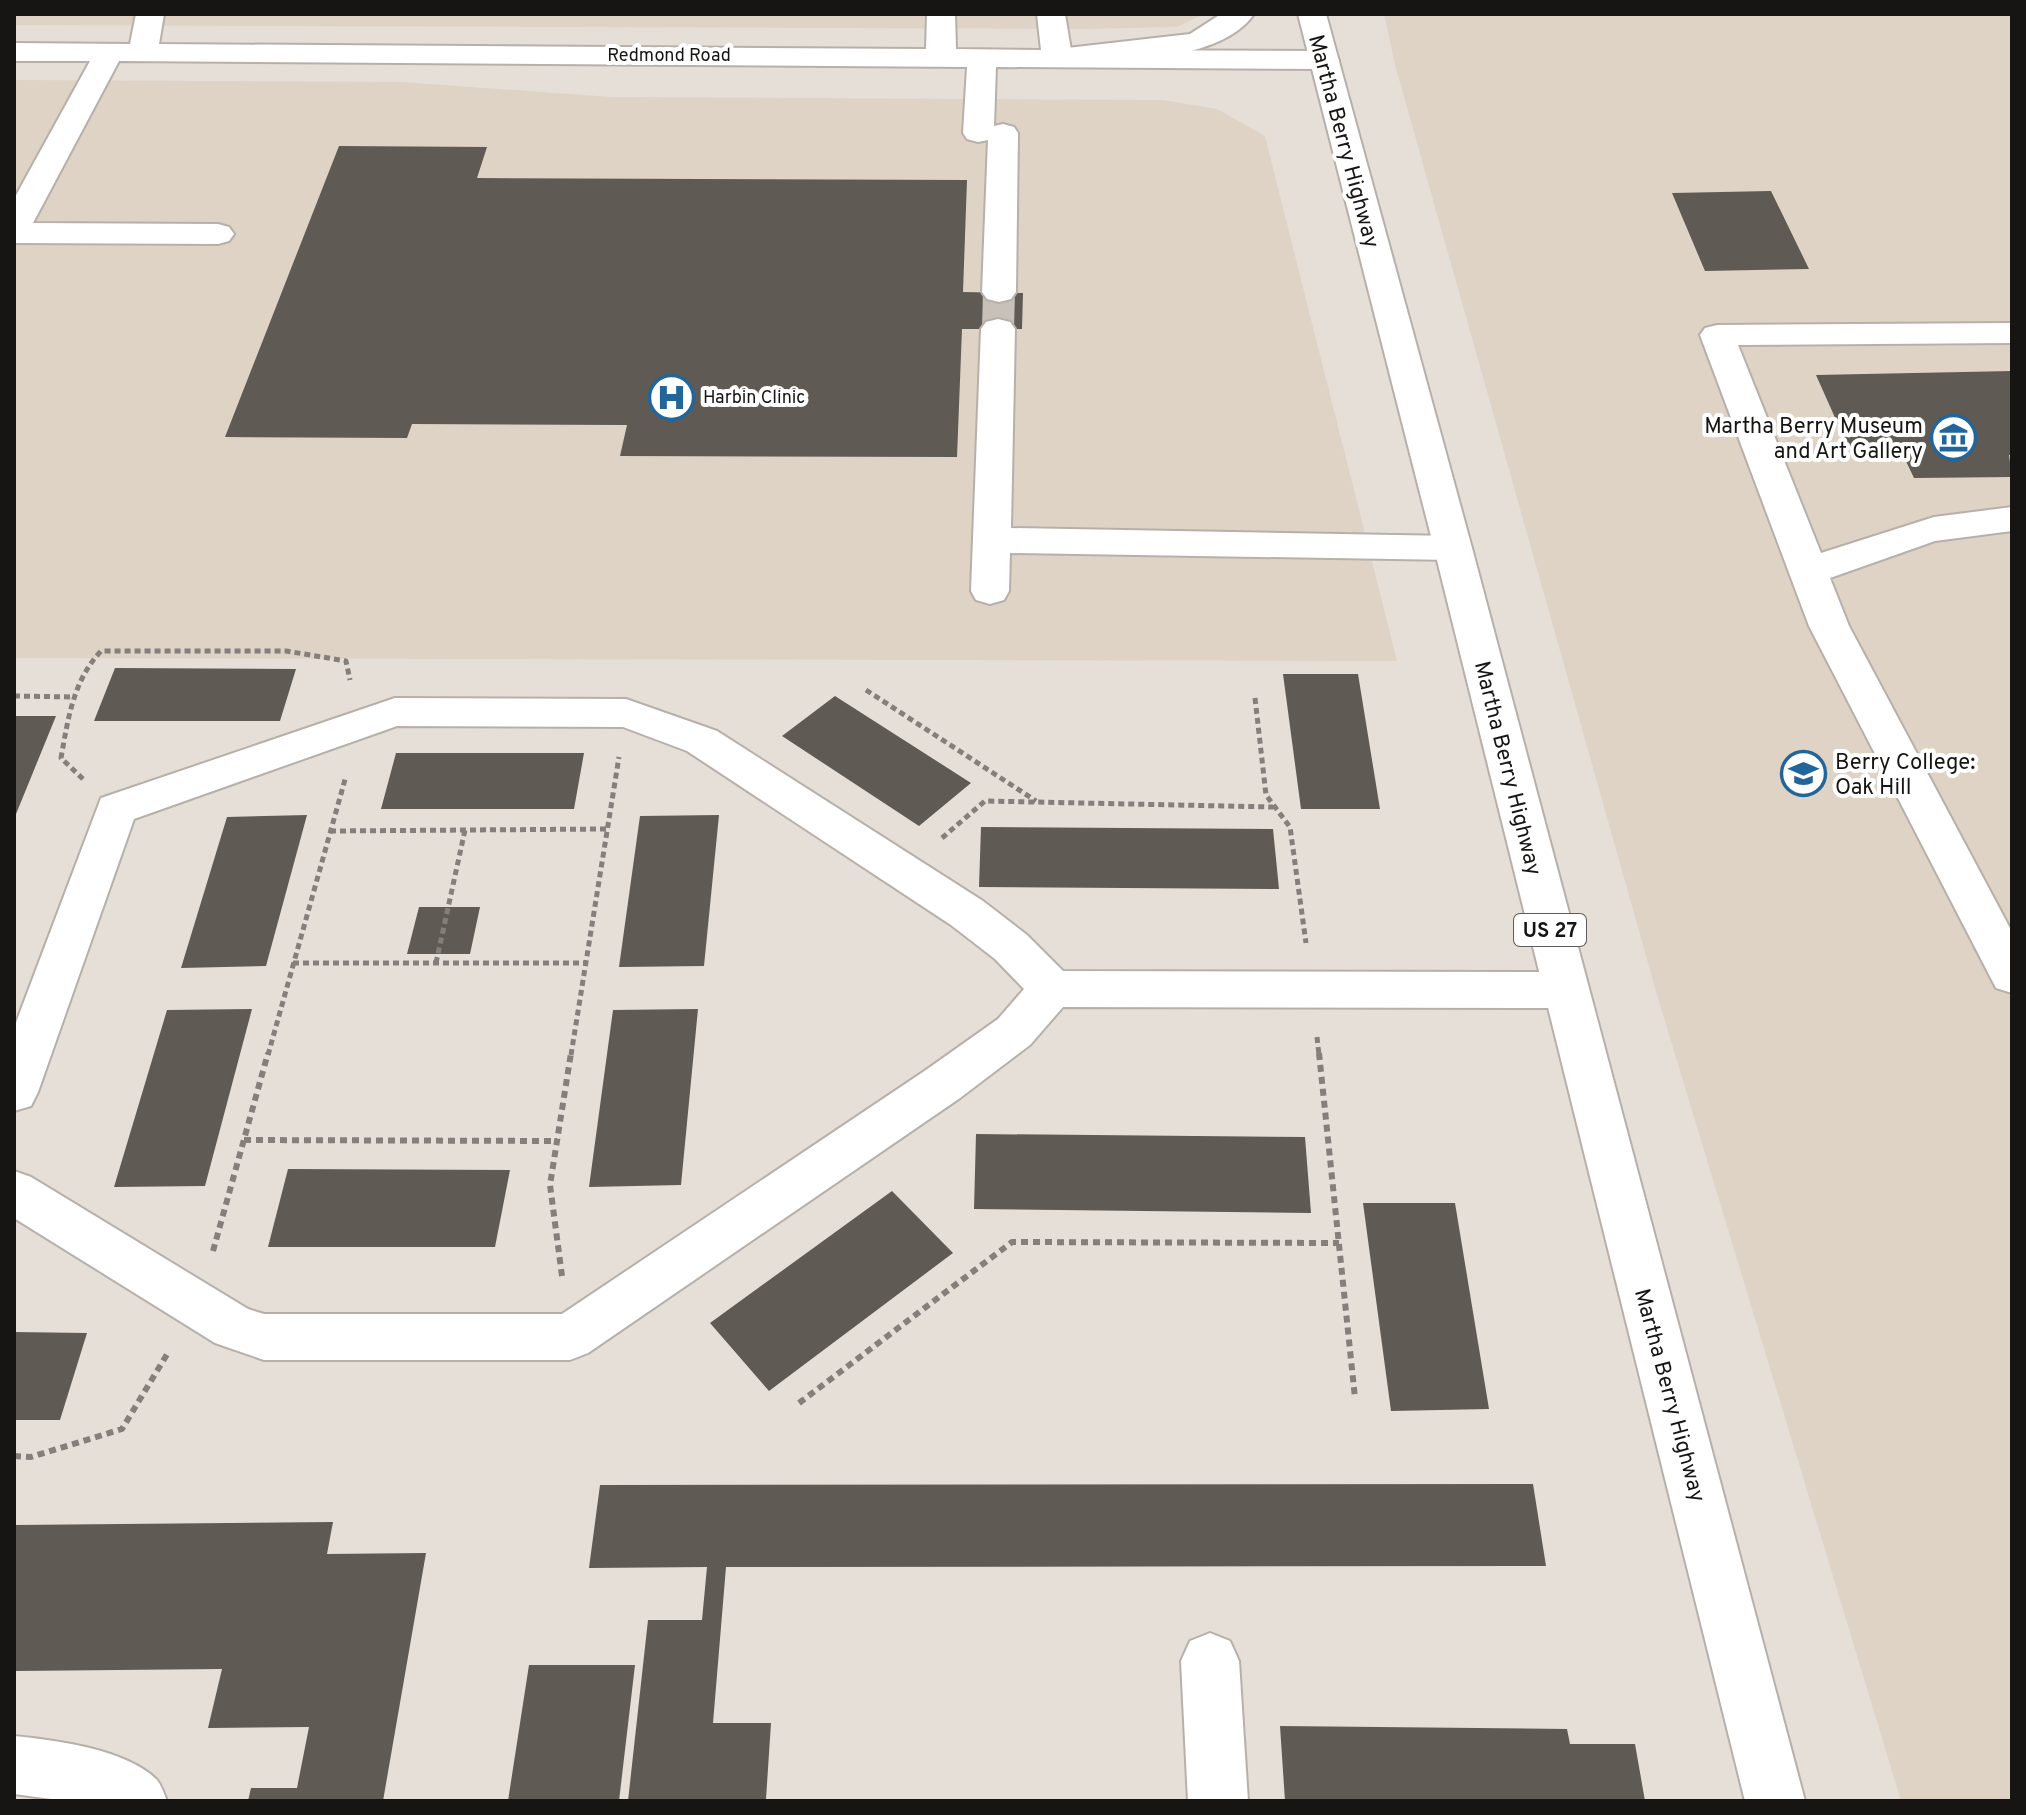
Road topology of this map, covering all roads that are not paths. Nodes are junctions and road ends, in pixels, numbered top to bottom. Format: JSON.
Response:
{"nodes":[{"id":1,"x":150,"y":14,"type":"edge"},
{"id":2,"x":941,"y":14,"type":"edge"},
{"id":3,"x":1051,"y":14,"type":"edge"},
{"id":4,"x":1240,"y":14,"type":"edge"},
{"id":5,"x":1312,"y":14,"type":"edge"},
{"id":6,"x":14,"y":52,"type":"edge"},
{"id":7,"x":109,"y":53,"type":"junction"},
{"id":8,"x":143,"y":53,"type":"junction"},
{"id":9,"x":941,"y":57,"type":"junction"},
{"id":10,"x":982,"y":57,"type":"junction"},
{"id":11,"x":1062,"y":57,"type":"junction"},
{"id":12,"x":1324,"y":60,"type":"junction"},
{"id":13,"x":14,"y":230,"type":"edge"},
{"id":14,"x":218,"y":234,"type":"dead end"},
{"id":15,"x":999,"y":292,"type":"tunnel mouth"},
{"id":16,"x":998,"y":329,"type":"tunnel mouth"},
{"id":17,"x":2012,"y":333,"type":"edge"},
{"id":18,"x":2012,"y":519,"type":"edge"},
{"id":19,"x":992,"y":540,"type":"junction"},
{"id":20,"x":1453,"y":548,"type":"junction"},
{"id":21,"x":1809,"y":572,"type":"junction"},
{"id":22,"x":990,"y":591,"type":"dead end"},
{"id":23,"x":2012,"y":975,"type":"edge"},
{"id":24,"x":1052,"y":989,"type":"junction"},
{"id":25,"x":1566,"y":990,"type":"junction"},
{"id":26,"x":14,"y":1092,"type":"edge"},
{"id":27,"x":14,"y":1192,"type":"edge"},
{"id":28,"x":1210,"y":1661,"type":"dead end"},
{"id":29,"x":14,"y":1765,"type":"edge"},
{"id":30,"x":137,"y":1801,"type":"edge"},
{"id":31,"x":1218,"y":1801,"type":"edge"},
{"id":32,"x":1775,"y":1801,"type":"edge"}],
"edges":[{"from":1,"to":8,"type":"main road"},
{"from":2,"to":9,"type":"main road"},
{"from":3,"to":11,"type":"main road"},
{"from":4,"to":11,"type":"main road"},
{"from":5,"to":12,"type":"main road","name":"Martha Berry Highway","number":"US 27"},
{"from":6,"to":7,"type":"main road","name":"Redmond Road"},
{"from":7,"to":8,"type":"main road","name":"Redmond Road"},
{"from":7,"to":13,"type":"main road"},
{"from":8,"to":9,"type":"main road","name":"Redmond Road"},
{"from":9,"to":10,"type":"main road","name":"Redmond Road"},
{"from":10,"to":11,"type":"main road","name":"Redmond Road"},
{"from":10,"to":15,"type":"main road"},
{"from":11,"to":12,"type":"main road","name":"Redmond Road"},
{"from":12,"to":20,"type":"main road","name":"Martha Berry Highway","number":"US 27"},
{"from":13,"to":14,"type":"main road"},
{"from":16,"to":19,"type":"main road"},
{"from":17,"to":21,"type":"main road"},
{"from":18,"to":21,"type":"main road"},
{"from":19,"to":20,"type":"main road"},
{"from":19,"to":22,"type":"main road"},
{"from":20,"to":25,"type":"main road","name":"Martha Berry Highway","number":"US 27"},
{"from":21,"to":23,"type":"main road"},
{"from":24,"to":25,"type":"main road"},
{"from":24,"to":26,"type":"main road"},
{"from":24,"to":27,"type":"main road"},
{"from":25,"to":32,"type":"main road","name":"Martha Berry Highway","number":"US 27"},
{"from":28,"to":31,"type":"main road"},
{"from":29,"to":30,"type":"main road"}]}
